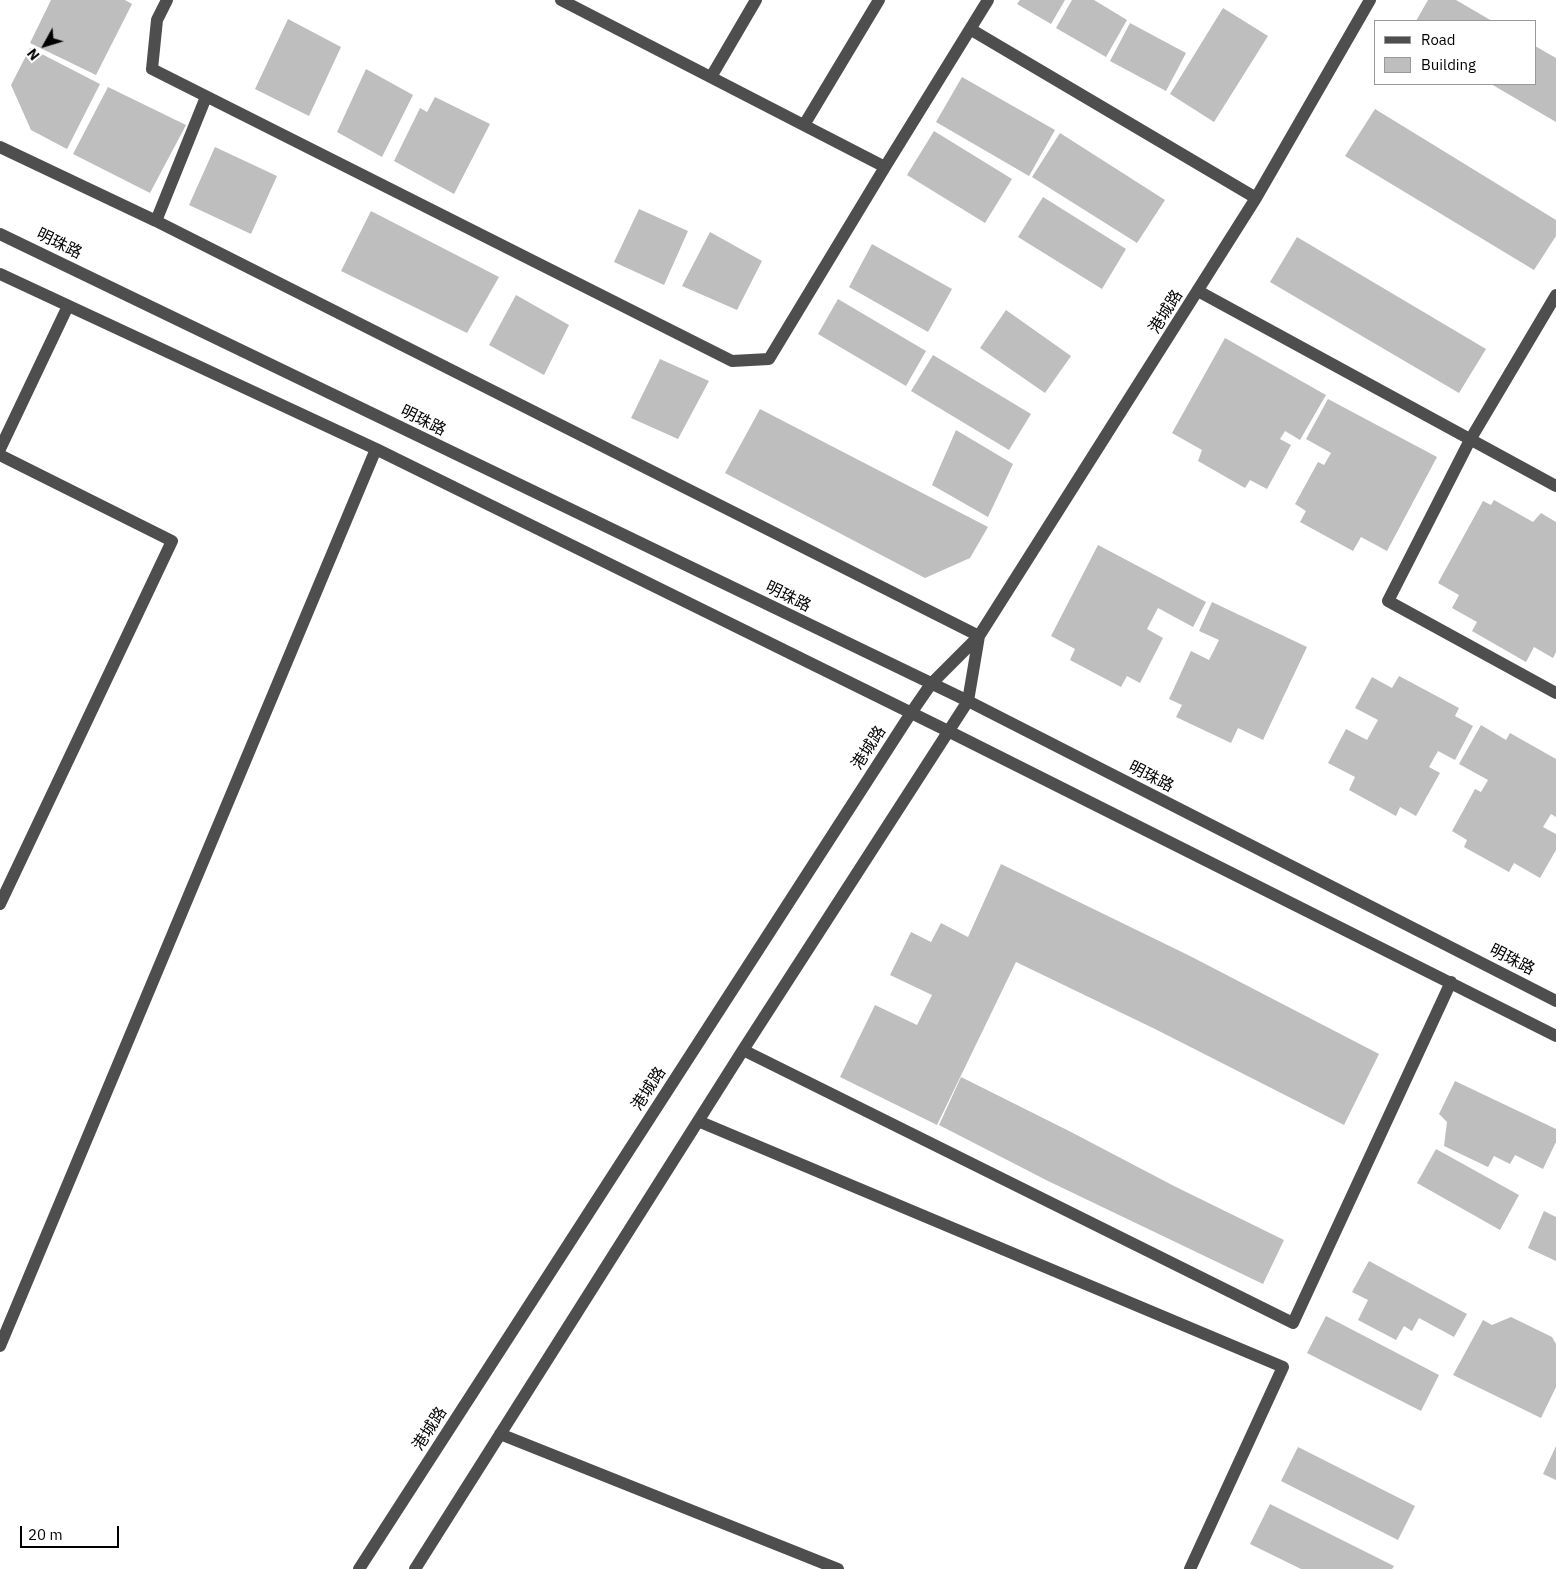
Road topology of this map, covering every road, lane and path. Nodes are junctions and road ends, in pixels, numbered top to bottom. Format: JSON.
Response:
{"nodes":[{"id":1,"x":167,"y":0,"type":"edge"},
{"id":2,"x":561,"y":0,"type":"edge"},
{"id":3,"x":756,"y":0,"type":"edge"},
{"id":4,"x":879,"y":0,"type":"edge"},
{"id":5,"x":988,"y":0,"type":"edge"},
{"id":6,"x":1370,"y":0,"type":"edge"},
{"id":7,"x":970,"y":29,"type":"junction"},
{"id":8,"x":711,"y":77,"type":"junction"},
{"id":9,"x":206,"y":97,"type":"junction"},
{"id":10,"x":804,"y":125,"type":"junction"},
{"id":11,"x":0,"y":147,"type":"edge"},
{"id":12,"x":884,"y":167,"type":"junction"},
{"id":13,"x":1256,"y":198,"type":"junction"},
{"id":14,"x":156,"y":221,"type":"junction"},
{"id":15,"x":0,"y":234,"type":"edge"},
{"id":16,"x":0,"y":274,"type":"edge"},
{"id":17,"x":1198,"y":291,"type":"junction"},
{"id":18,"x":1556,"y":295,"type":"edge"},
{"id":19,"x":68,"y":306,"type":"junction"},
{"id":20,"x":1470,"y":440,"type":"junction"},
{"id":21,"x":0,"y":449,"type":"edge"},
{"id":22,"x":376,"y":449,"type":"junction"},
{"id":23,"x":0,"y":455,"type":"edge"},
{"id":24,"x":1556,"y":486,"type":"edge"},
{"id":25,"x":979,"y":636,"type":"junction"},
{"id":26,"x":931,"y":684,"type":"junction"},
{"id":27,"x":1556,"y":693,"type":"edge"},
{"id":28,"x":968,"y":702,"type":"junction"},
{"id":29,"x":911,"y":713,"type":"junction"},
{"id":30,"x":948,"y":731,"type":"junction"},
{"id":31,"x":0,"y":904,"type":"edge"},
{"id":32,"x":1451,"y":982,"type":"junction"},
{"id":33,"x":1556,"y":1000,"type":"edge"},
{"id":34,"x":1556,"y":1036,"type":"edge"},
{"id":35,"x":743,"y":1050,"type":"junction"},
{"id":36,"x":698,"y":1121,"type":"junction"},
{"id":37,"x":0,"y":1346,"type":"edge"},
{"id":38,"x":500,"y":1434,"type":"junction"},
{"id":39,"x":359,"y":1569,"type":"edge"},
{"id":40,"x":415,"y":1569,"type":"edge"},
{"id":41,"x":838,"y":1569,"type":"edge"},
{"id":42,"x":1190,"y":1569,"type":"edge"}],
"edges":[{"from":1,"to":9,"type":"street"},
{"from":2,"to":8,"type":"street"},
{"from":3,"to":8,"type":"street"},
{"from":4,"to":10,"type":"street"},
{"from":5,"to":7,"type":"street"},
{"from":6,"to":13,"type":"street","name":"港城路"},
{"from":7,"to":12,"type":"street"},
{"from":7,"to":13,"type":"street"},
{"from":8,"to":10,"type":"street"},
{"from":9,"to":12,"type":"street"},
{"from":9,"to":14,"type":"street"},
{"from":10,"to":12,"type":"street"},
{"from":11,"to":14,"type":"street"},
{"from":13,"to":17,"type":"street","name":"港城路"},
{"from":14,"to":25,"type":"street"},
{"from":15,"to":26,"type":"street","name":"明珠路"},
{"from":16,"to":19,"type":"street"},
{"from":17,"to":20,"type":"street"},
{"from":17,"to":25,"type":"street","name":"港城路"},
{"from":18,"to":20,"type":"street"},
{"from":19,"to":21,"type":"street"},
{"from":19,"to":22,"type":"street"},
{"from":20,"to":24,"type":"street"},
{"from":20,"to":27,"type":"street"},
{"from":22,"to":29,"type":"street"},
{"from":22,"to":37,"type":"street"},
{"from":23,"to":31,"type":"street"},
{"from":25,"to":26,"type":"street","name":"港城路"},
{"from":25,"to":28,"type":"street","name":"港城路"},
{"from":26,"to":28,"type":"street","name":"明珠路"},
{"from":26,"to":29,"type":"street","name":"港城路"},
{"from":28,"to":30,"type":"street","name":"港城路"},
{"from":28,"to":33,"type":"street","name":"明珠路"},
{"from":29,"to":30,"type":"street"},
{"from":29,"to":39,"type":"street","name":"港城路"},
{"from":30,"to":32,"type":"street"},
{"from":30,"to":35,"type":"street","name":"港城路"},
{"from":32,"to":34,"type":"street"},
{"from":32,"to":35,"type":"street"},
{"from":35,"to":36,"type":"street","name":"港城路"},
{"from":36,"to":38,"type":"street","name":"港城路"},
{"from":36,"to":42,"type":"street"},
{"from":38,"to":40,"type":"street","name":"港城路"},
{"from":38,"to":41,"type":"street"}]}
